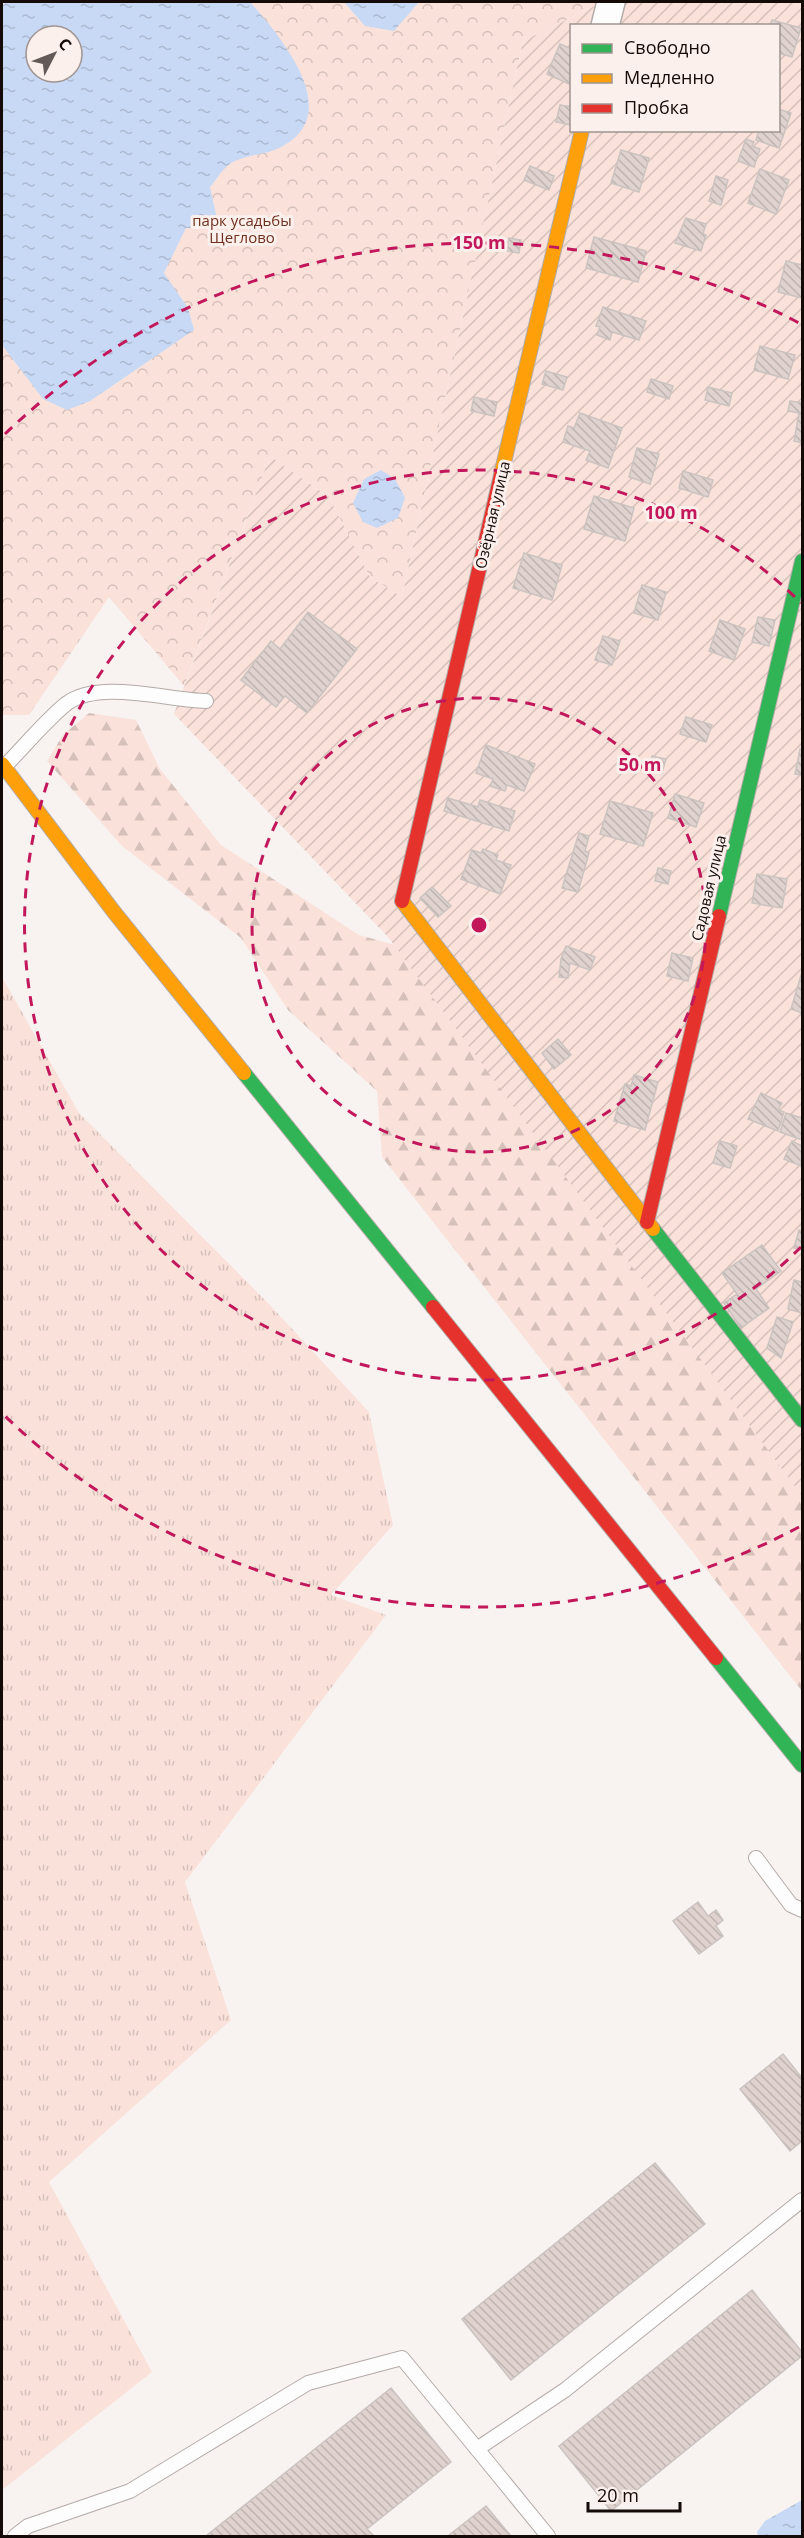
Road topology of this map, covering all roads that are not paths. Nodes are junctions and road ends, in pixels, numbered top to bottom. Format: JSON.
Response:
{"nodes":[{"id":1,"x":611,"y":2,"type":"edge"},
{"id":2,"x":606,"y":24,"type":"edge"},
{"id":3,"x":582,"y":132,"type":"edge"},
{"id":4,"x":802,"y":561,"type":"edge"},
{"id":5,"x":206,"y":701,"type":"dead end"},
{"id":6,"x":3,"y":765,"type":"edge"},
{"id":7,"x":647,"y":1222,"type":"junction"},
{"id":8,"x":802,"y":1420,"type":"edge"},
{"id":9,"x":802,"y":1765,"type":"edge"},
{"id":10,"x":756,"y":1858,"type":"dead end"},
{"id":11,"x":802,"y":1910,"type":"edge"},
{"id":12,"x":802,"y":2200,"type":"edge"},
{"id":13,"x":477,"y":2449,"type":"junction"},
{"id":14,"x":15,"y":2536,"type":"edge"},
{"id":15,"x":548,"y":2536,"type":"edge"}],
"edges":[{"from":1,"to":2,"type":"street"},
{"from":3,"to":7,"type":"street","name":"Озёрная улица"},
{"from":4,"to":7,"type":"street","name":"Садовая улица"},
{"from":5,"to":6,"type":"lane"},
{"from":6,"to":9,"type":"street"},
{"from":7,"to":8,"type":"street"},
{"from":10,"to":11,"type":"lane"},
{"from":12,"to":13,"type":"lane"},
{"from":13,"to":14,"type":"lane"},
{"from":13,"to":15,"type":"lane"}]}
